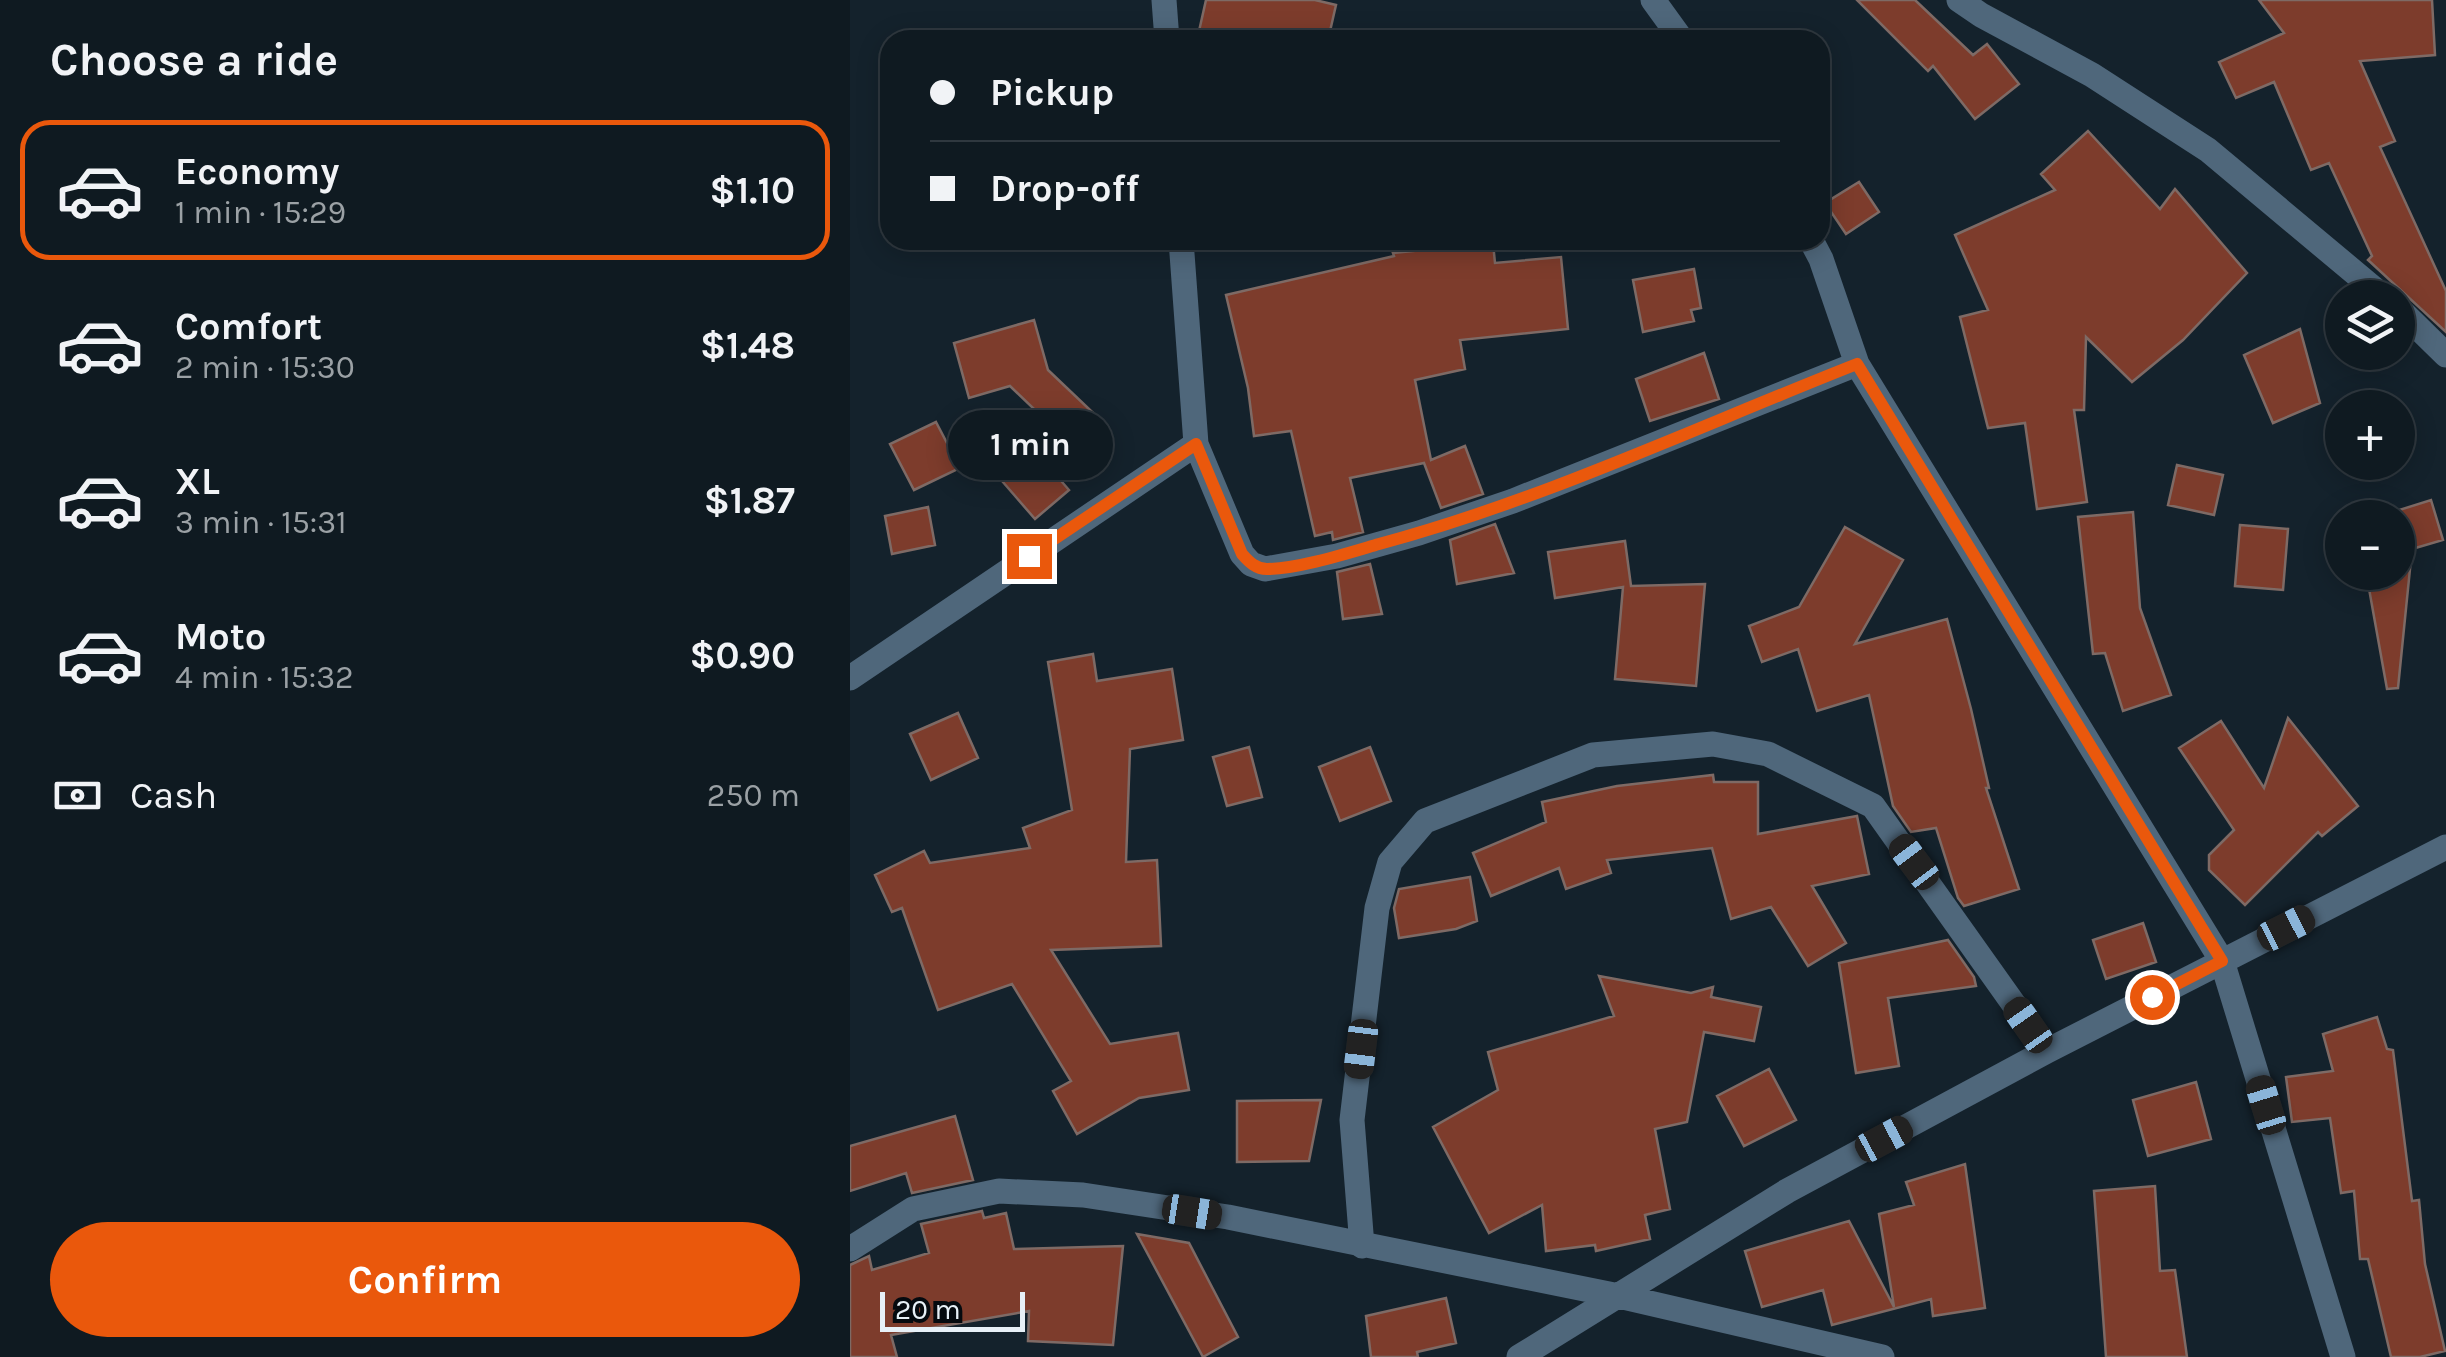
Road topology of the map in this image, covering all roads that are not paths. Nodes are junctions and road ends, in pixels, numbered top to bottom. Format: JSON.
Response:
{"nodes":[{"id":1,"x":1164,"y":0,"type":"edge"},
{"id":2,"x":1653,"y":0,"type":"edge"},
{"id":3,"x":1960,"y":0,"type":"edge"},
{"id":4,"x":1166,"y":30,"type":"edge"},
{"id":5,"x":1675,"y":30,"type":"edge"},
{"id":6,"x":1182,"y":250,"type":"edge"},
{"id":7,"x":1817,"y":250,"type":"edge"},
{"id":8,"x":2363,"y":280,"type":"edge"},
{"id":9,"x":2415,"y":325,"type":"edge"},
{"id":10,"x":2446,"y":355,"type":"edge"},
{"id":11,"x":1857,"y":364,"type":"junction"},
{"id":12,"x":1196,"y":444,"type":"junction"},
{"id":13,"x":850,"y":678,"type":"edge"},
{"id":14,"x":2446,"y":847,"type":"edge"},
{"id":15,"x":2222,"y":961,"type":"junction"},
{"id":16,"x":2047,"y":1051,"type":"junction"},
{"id":17,"x":1362,"y":1246,"type":"junction"},
{"id":18,"x":850,"y":1249,"type":"edge"},
{"id":19,"x":1619,"y":1296,"type":"junction"},
{"id":20,"x":1519,"y":1357,"type":"edge"},
{"id":21,"x":1882,"y":1357,"type":"edge"},
{"id":22,"x":2343,"y":1357,"type":"edge"}],
"edges":[{"from":1,"to":4,"type":"street"},
{"from":2,"to":5,"type":"street"},
{"from":3,"to":8,"type":"street"},
{"from":6,"to":12,"type":"street"},
{"from":7,"to":11,"type":"street"},
{"from":9,"to":10,"type":"street"},
{"from":11,"to":12,"type":"street"},
{"from":11,"to":15,"type":"street"},
{"from":12,"to":13,"type":"street"},
{"from":14,"to":15,"type":"street"},
{"from":15,"to":16,"type":"street"},
{"from":15,"to":22,"type":"street"},
{"from":16,"to":17,"type":"street"},
{"from":16,"to":19,"type":"street"},
{"from":17,"to":18,"type":"street"},
{"from":17,"to":19,"type":"street"},
{"from":19,"to":20,"type":"street"},
{"from":19,"to":21,"type":"street"}]}
